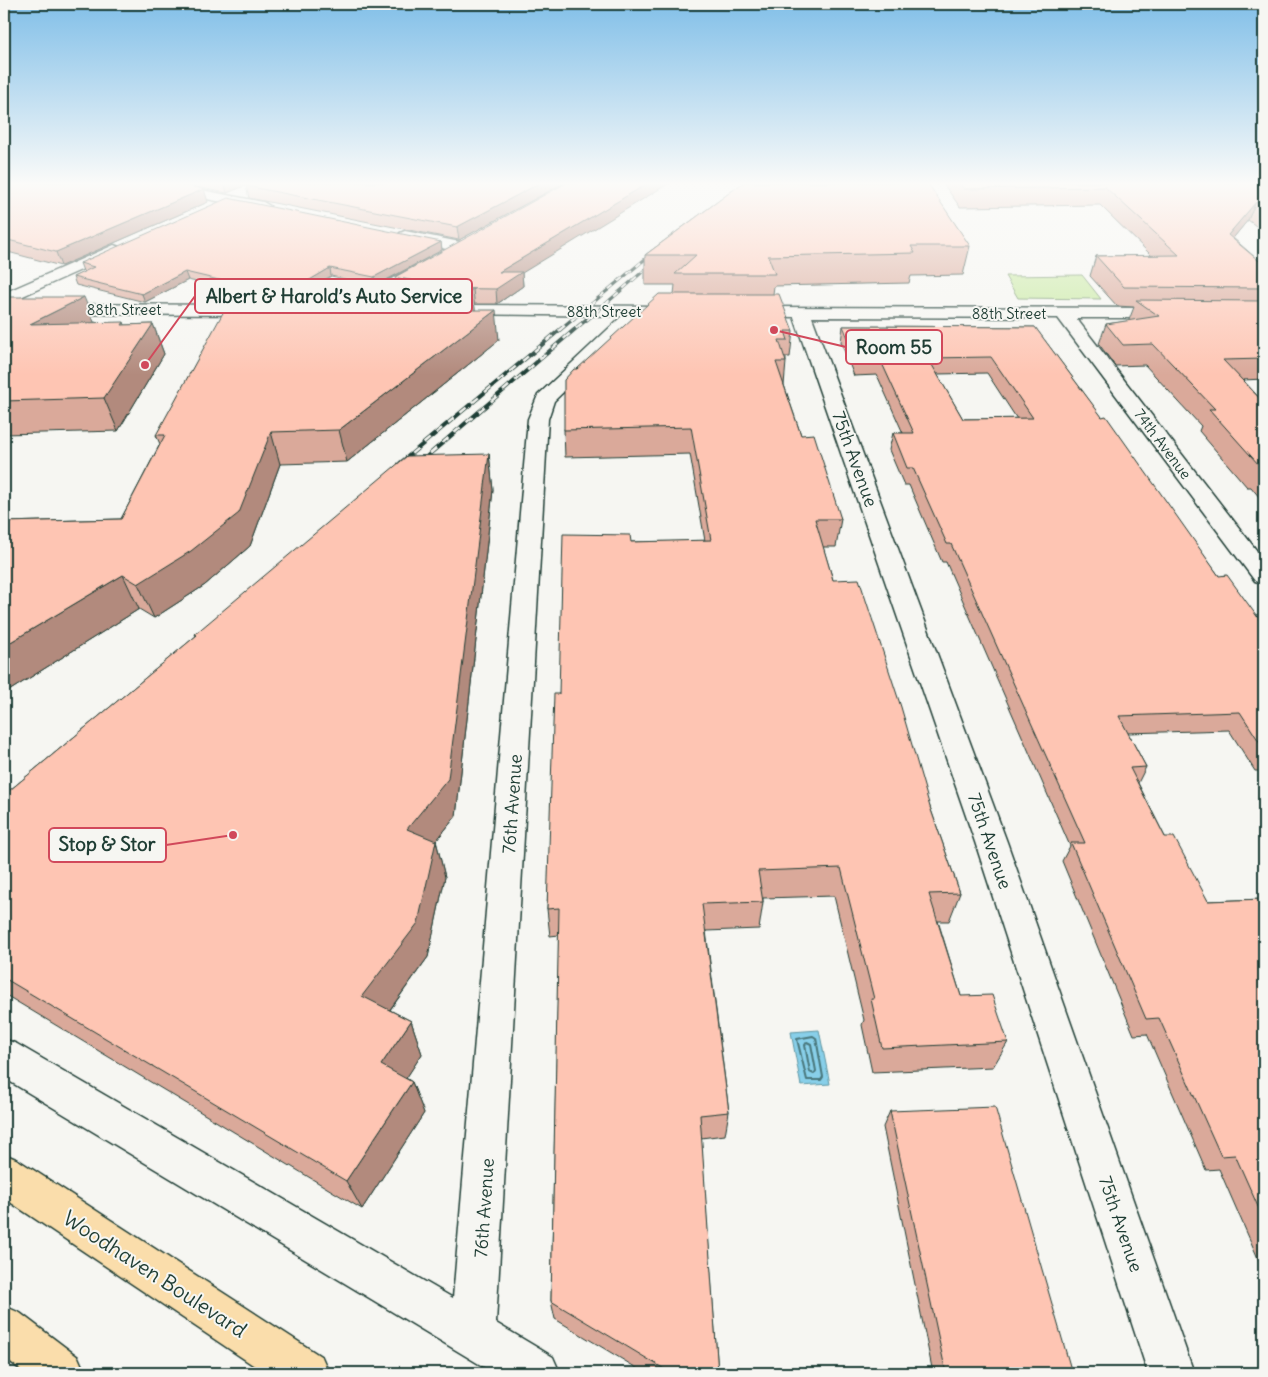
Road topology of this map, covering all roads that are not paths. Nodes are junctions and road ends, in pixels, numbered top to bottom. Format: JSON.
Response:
{"nodes":[{"id":1,"x":123,"y":246,"type":"edge"},
{"id":2,"x":456,"y":246,"type":"edge"},
{"id":3,"x":460,"y":247,"type":"joint"},
{"id":4,"x":4,"y":299,"type":"edge"},
{"id":5,"x":4,"y":309,"type":"edge"},
{"id":6,"x":226,"y":310,"type":"junction"},
{"id":7,"x":275,"y":310,"type":"edge"},
{"id":8,"x":385,"y":310,"type":"edge"},
{"id":9,"x":444,"y":310,"type":"edge"},
{"id":10,"x":637,"y":311,"type":"junction"},
{"id":11,"x":695,"y":311,"type":"edge"},
{"id":12,"x":734,"y":312,"type":"edge"},
{"id":13,"x":801,"y":312,"type":"junction"},
{"id":14,"x":1063,"y":313,"type":"junction"},
{"id":15,"x":1182,"y":313,"type":"edge"},
{"id":16,"x":217,"y":326,"type":"edge"},
{"id":17,"x":1264,"y":576,"type":"edge"},
{"id":18,"x":4,"y":1057,"type":"edge"},
{"id":19,"x":4,"y":1174,"type":"edge"},
{"id":20,"x":4,"y":1329,"type":"edge"},
{"id":21,"x":473,"y":1336,"type":"junction"},
{"id":22,"x":62,"y":1373,"type":"edge"},
{"id":23,"x":306,"y":1373,"type":"edge"},
{"id":24,"x":537,"y":1373,"type":"edge"},
{"id":25,"x":1171,"y":1373,"type":"edge"}],
"edges":[{"from":1,"to":4,"type":"street"},
{"from":2,"to":3,"type":"street"},
{"from":3,"to":8,"type":"street"},
{"from":5,"to":6,"type":"street","name":"88th Street"},
{"from":6,"to":7,"type":"street","name":"88th Street"},
{"from":6,"to":16,"type":"street"},
{"from":9,"to":10,"type":"street","name":"88th Street"},
{"from":10,"to":11,"type":"street","name":"88th Street"},
{"from":10,"to":21,"type":"street","name":"76th Avenue"},
{"from":12,"to":13,"type":"street","name":"88th Street"},
{"from":13,"to":14,"type":"street","name":"88th Street"},
{"from":13,"to":25,"type":"street","name":"75th Avenue"},
{"from":14,"to":15,"type":"street","name":"88th Street"},
{"from":14,"to":17,"type":"street","name":"74th Avenue"},
{"from":18,"to":21,"type":"street"},
{"from":19,"to":23,"type":"main road","name":"Woodhaven Boulevard"},
{"from":20,"to":22,"type":"main road"},
{"from":21,"to":24,"type":"street"}]}
